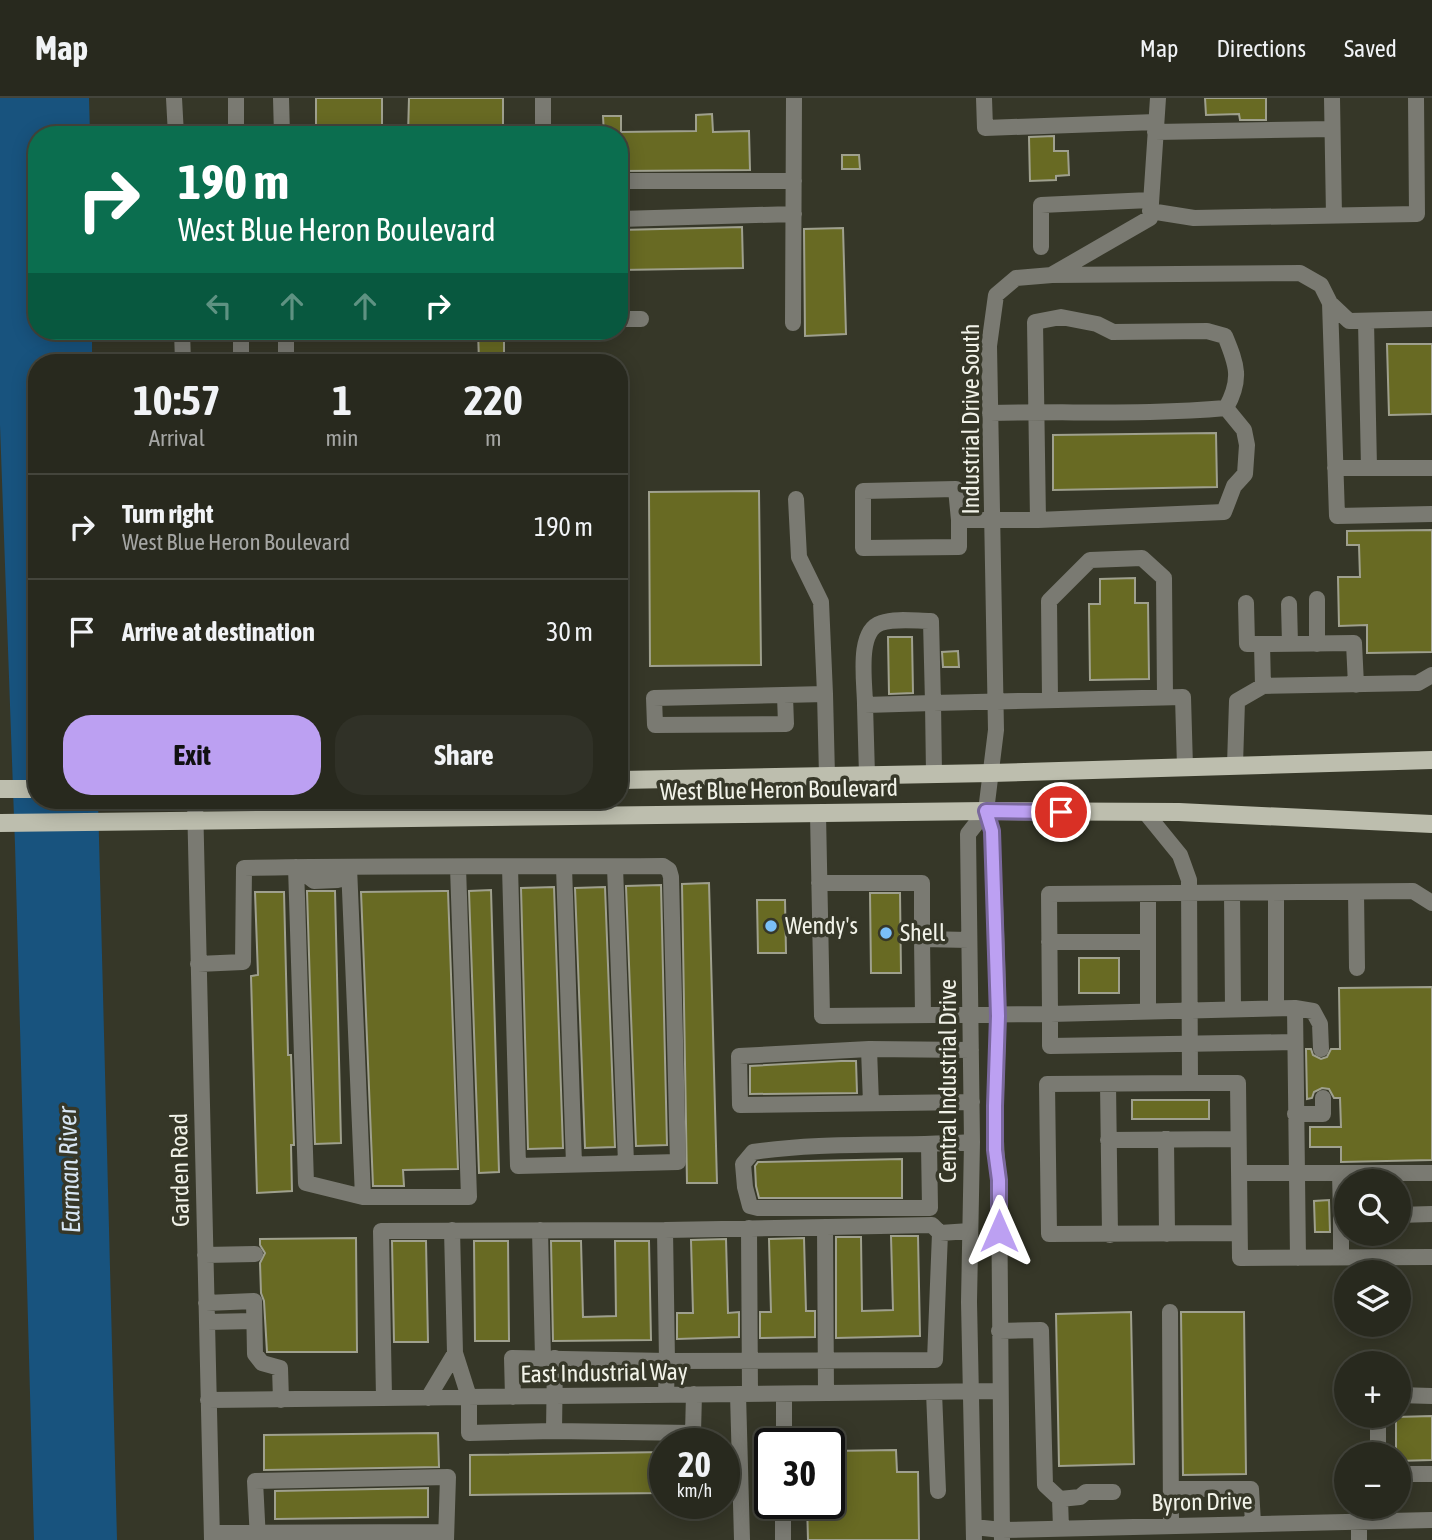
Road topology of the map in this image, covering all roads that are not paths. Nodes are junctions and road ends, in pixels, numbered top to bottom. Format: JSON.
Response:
{"nodes":[{"id":1,"x":174,"y":98,"type":"edge"},
{"id":2,"x":236,"y":98,"type":"edge"},
{"id":3,"x":281,"y":98,"type":"edge"},
{"id":4,"x":543,"y":98,"type":"edge"},
{"id":5,"x":794,"y":98,"type":"edge"},
{"id":6,"x":984,"y":98,"type":"edge"},
{"id":7,"x":1158,"y":98,"type":"edge"},
{"id":8,"x":1332,"y":98,"type":"edge"},
{"id":9,"x":1416,"y":98,"type":"edge"},
{"id":10,"x":176,"y":126,"type":"edge"},
{"id":11,"x":236,"y":126,"type":"edge"},
{"id":12,"x":282,"y":126,"type":"edge"},
{"id":13,"x":543,"y":126,"type":"edge"},
{"id":14,"x":1156,"y":127,"type":"junction"},
{"id":15,"x":1332,"y":129,"type":"junction"},
{"id":16,"x":628,"y":181,"type":"edge"},
{"id":17,"x":794,"y":181,"type":"junction"},
{"id":18,"x":1150,"y":206,"type":"junction"},
{"id":19,"x":794,"y":214,"type":"junction"},
{"id":20,"x":1334,"y":216,"type":"junction"},
{"id":21,"x":628,"y":219,"type":"edge"},
{"id":22,"x":1041,"y":247,"type":"dead end"},
{"id":23,"x":1052,"y":275,"type":"junction"},
{"id":24,"x":1330,"y":303,"type":"junction"},
{"id":25,"x":628,"y":318,"type":"edge"},
{"id":26,"x":641,"y":318,"type":"dead end"},
{"id":27,"x":1432,"y":319,"type":"edge"},
{"id":28,"x":1366,"y":320,"type":"junction"},
{"id":29,"x":793,"y":323,"type":"dead end"},
{"id":30,"x":1226,"y":408,"type":"junction"},
{"id":31,"x":1036,"y":412,"type":"junction"},
{"id":32,"x":990,"y":413,"type":"junction"},
{"id":33,"x":1335,"y":468,"type":"junction"},
{"id":34,"x":1369,"y":468,"type":"junction"},
{"id":35,"x":1432,"y":468,"type":"edge"},
{"id":36,"x":796,"y":499,"type":"dead end"},
{"id":37,"x":1432,"y":514,"type":"edge"},
{"id":38,"x":992,"y":519,"type":"junction"},
{"id":39,"x":959,"y":520,"type":"junction"},
{"id":40,"x":1038,"y":520,"type":"junction"},
{"id":41,"x":1317,"y":599,"type":"dead end"},
{"id":42,"x":1246,"y":603,"type":"dead end"},
{"id":43,"x":1289,"y":604,"type":"dead end"},
{"id":44,"x":1262,"y":644,"type":"junction"},
{"id":45,"x":1290,"y":644,"type":"junction"},
{"id":46,"x":1317,"y":644,"type":"junction"},
{"id":47,"x":1432,"y":675,"type":"edge"},
{"id":48,"x":1356,"y":685,"type":"junction"},
{"id":49,"x":1263,"y":686,"type":"junction"},
{"id":50,"x":825,"y":694,"type":"junction"},
{"id":51,"x":785,"y":696,"type":"junction"},
{"id":52,"x":1165,"y":697,"type":"junction"},
{"id":53,"x":1050,"y":700,"type":"junction"},
{"id":54,"x":996,"y":701,"type":"junction"},
{"id":55,"x":933,"y":703,"type":"junction"},
{"id":56,"x":865,"y":705,"type":"junction"},
{"id":57,"x":1432,"y":760,"type":"edge"},
{"id":58,"x":1235,"y":765,"type":"junction"},
{"id":59,"x":1185,"y":767,"type":"junction"},
{"id":60,"x":991,"y":773,"type":"junction"},
{"id":61,"x":934,"y":774,"type":"junction"},
{"id":62,"x":867,"y":775,"type":"junction"},
{"id":63,"x":827,"y":776,"type":"junction"},
{"id":64,"x":628,"y":780,"type":"edge"},
{"id":65,"x":0,"y":789,"type":"edge"},
{"id":66,"x":28,"y":789,"type":"edge"},
{"id":67,"x":195,"y":809,"type":"edge"},
{"id":68,"x":986,"y":811,"type":"junction"},
{"id":69,"x":1145,"y":812,"type":"junction"},
{"id":70,"x":818,"y":814,"type":"junction"},
{"id":71,"x":195,"y":822,"type":"junction"},
{"id":72,"x":0,"y":823,"type":"edge"},
{"id":73,"x":1432,"y":824,"type":"edge"},
{"id":74,"x":296,"y":867,"type":"junction"},
{"id":75,"x":349,"y":867,"type":"junction"},
{"id":76,"x":458,"y":867,"type":"junction"},
{"id":77,"x":510,"y":867,"type":"junction"},
{"id":78,"x":564,"y":867,"type":"junction"},
{"id":79,"x":615,"y":867,"type":"junction"},
{"id":80,"x":819,"y":883,"type":"junction"},
{"id":81,"x":1356,"y":892,"type":"junction"},
{"id":82,"x":1232,"y":893,"type":"junction"},
{"id":83,"x":1276,"y":893,"type":"junction"},
{"id":84,"x":1189,"y":894,"type":"junction"},
{"id":85,"x":1148,"y":895,"type":"junction"},
{"id":86,"x":1432,"y":903,"type":"edge"},
{"id":87,"x":922,"y":939,"type":"junction"},
{"id":88,"x":969,"y":940,"type":"junction"},
{"id":89,"x":1049,"y":942,"type":"junction"},
{"id":90,"x":1148,"y":942,"type":"junction"},
{"id":91,"x":198,"y":964,"type":"junction"},
{"id":92,"x":1357,"y":968,"type":"dead end"},
{"id":93,"x":1276,"y":1008,"type":"junction"},
{"id":94,"x":1295,"y":1008,"type":"junction"},
{"id":95,"x":1233,"y":1009,"type":"junction"},
{"id":96,"x":1190,"y":1010,"type":"junction"},
{"id":97,"x":1149,"y":1011,"type":"junction"},
{"id":98,"x":1050,"y":1014,"type":"junction"},
{"id":99,"x":923,"y":1015,"type":"junction"},
{"id":100,"x":971,"y":1015,"type":"junction"},
{"id":101,"x":998,"y":1016,"type":"junction"},
{"id":102,"x":1295,"y":1042,"type":"junction"},
{"id":103,"x":1190,"y":1043,"type":"junction"},
{"id":104,"x":869,"y":1049,"type":"junction"},
{"id":105,"x":1321,"y":1049,"type":"dead end"},
{"id":106,"x":971,"y":1050,"type":"junction"},
{"id":107,"x":1190,"y":1083,"type":"junction"},
{"id":108,"x":1108,"y":1084,"type":"junction"},
{"id":109,"x":1323,"y":1098,"type":"dead end"},
{"id":110,"x":871,"y":1102,"type":"junction"},
{"id":111,"x":972,"y":1102,"type":"junction"},
{"id":112,"x":1295,"y":1114,"type":"junction"},
{"id":113,"x":1166,"y":1139,"type":"junction"},
{"id":114,"x":1238,"y":1139,"type":"junction"},
{"id":115,"x":1108,"y":1140,"type":"junction"},
{"id":116,"x":972,"y":1142,"type":"junction"},
{"id":117,"x":929,"y":1145,"type":"junction"},
{"id":118,"x":626,"y":1163,"type":"junction"},
{"id":119,"x":574,"y":1164,"type":"junction"},
{"id":120,"x":1239,"y":1173,"type":"junction"},
{"id":121,"x":1295,"y":1173,"type":"junction"},
{"id":122,"x":1334,"y":1173,"type":"edge"},
{"id":123,"x":1411,"y":1173,"type":"edge"},
{"id":124,"x":1432,"y":1173,"type":"edge"},
{"id":125,"x":363,"y":1197,"type":"junction"},
{"id":126,"x":1432,"y":1214,"type":"edge"},
{"id":127,"x":1411,"y":1215,"type":"edge"},
{"id":128,"x":825,"y":1227,"type":"junction"},
{"id":129,"x":749,"y":1228,"type":"junction"},
{"id":130,"x":452,"y":1230,"type":"junction"},
{"id":131,"x":540,"y":1230,"type":"junction"},
{"id":132,"x":665,"y":1230,"type":"junction"},
{"id":133,"x":971,"y":1231,"type":"junction"},
{"id":134,"x":940,"y":1233,"type":"junction"},
{"id":135,"x":1239,"y":1233,"type":"junction"},
{"id":136,"x":1167,"y":1234,"type":"junction"},
{"id":137,"x":1110,"y":1235,"type":"junction"},
{"id":138,"x":1342,"y":1246,"type":"edge"},
{"id":139,"x":255,"y":1254,"type":"dead end"},
{"id":140,"x":205,"y":1255,"type":"junction"},
{"id":141,"x":1432,"y":1256,"type":"edge"},
{"id":142,"x":1341,"y":1257,"type":"junction"},
{"id":143,"x":1298,"y":1258,"type":"junction"},
{"id":144,"x":206,"y":1303,"type":"junction"},
{"id":145,"x":1170,"y":1312,"type":"dead end"},
{"id":146,"x":254,"y":1321,"type":"junction"},
{"id":147,"x":206,"y":1322,"type":"junction"},
{"id":148,"x":999,"y":1331,"type":"junction"},
{"id":149,"x":455,"y":1353,"type":"junction"},
{"id":150,"x":549,"y":1358,"type":"junction"},
{"id":151,"x":749,"y":1361,"type":"junction"},
{"id":152,"x":826,"y":1361,"type":"junction"},
{"id":153,"x":667,"y":1362,"type":"junction"},
{"id":154,"x":971,"y":1391,"type":"junction"},
{"id":155,"x":1000,"y":1391,"type":"junction"},
{"id":156,"x":934,"y":1392,"type":"junction"},
{"id":157,"x":826,"y":1393,"type":"junction"},
{"id":158,"x":694,"y":1394,"type":"junction"},
{"id":159,"x":744,"y":1394,"type":"junction"},
{"id":160,"x":784,"y":1394,"type":"junction"},
{"id":161,"x":666,"y":1395,"type":"junction"},
{"id":162,"x":1411,"y":1395,"type":"edge"},
{"id":163,"x":555,"y":1396,"type":"junction"},
{"id":164,"x":1432,"y":1396,"type":"edge"},
{"id":165,"x":469,"y":1397,"type":"junction"},
{"id":166,"x":513,"y":1397,"type":"junction"},
{"id":167,"x":384,"y":1398,"type":"junction"},
{"id":168,"x":428,"y":1398,"type":"junction"},
{"id":169,"x":281,"y":1400,"type":"junction"},
{"id":170,"x":208,"y":1401,"type":"junction"},
{"id":171,"x":784,"y":1428,"type":"edge"},
{"id":172,"x":554,"y":1431,"type":"junction"},
{"id":173,"x":1411,"y":1474,"type":"edge"},
{"id":174,"x":1432,"y":1474,"type":"edge"},
{"id":175,"x":1173,"y":1489,"type":"junction"},
{"id":176,"x":938,"y":1490,"type":"dead end"},
{"id":177,"x":1112,"y":1492,"type":"dead end"},
{"id":178,"x":1060,"y":1499,"type":"junction"},
{"id":179,"x":1411,"y":1518,"type":"edge"},
{"id":180,"x":783,"y":1519,"type":"edge"},
{"id":181,"x":1364,"y":1519,"type":"edge"},
{"id":182,"x":1432,"y":1520,"type":"edge"},
{"id":183,"x":1359,"y":1521,"type":"junction"},
{"id":184,"x":1253,"y":1523,"type":"junction"},
{"id":185,"x":1171,"y":1525,"type":"junction"},
{"id":186,"x":1061,"y":1528,"type":"junction"},
{"id":187,"x":1224,"y":1532,"type":"edge"},
{"id":188,"x":1122,"y":1533,"type":"edge"},
{"id":189,"x":974,"y":1534,"type":"edge"},
{"id":190,"x":1002,"y":1535,"type":"edge"},
{"id":191,"x":212,"y":1536,"type":"edge"},
{"id":192,"x":446,"y":1536,"type":"edge"},
{"id":193,"x":257,"y":1537,"type":"edge"},
{"id":194,"x":742,"y":1540,"type":"edge"},
{"id":195,"x":783,"y":1540,"type":"edge"},
{"id":196,"x":1359,"y":1540,"type":"edge"}],
"edges":[{"from":1,"to":10,"type":"street"},
{"from":2,"to":11,"type":"street"},
{"from":3,"to":12,"type":"street"},
{"from":4,"to":13,"type":"street"},
{"from":5,"to":17,"type":"street"},
{"from":6,"to":14,"type":"street"},
{"from":7,"to":14,"type":"street"},
{"from":8,"to":15,"type":"street"},
{"from":9,"to":20,"type":"street"},
{"from":14,"to":15,"type":"street"},
{"from":14,"to":18,"type":"street"},
{"from":15,"to":20,"type":"street"},
{"from":16,"to":17,"type":"street"},
{"from":17,"to":19,"type":"street"},
{"from":18,"to":20,"type":"street"},
{"from":18,"to":22,"type":"street"},
{"from":18,"to":23,"type":"street"},
{"from":19,"to":21,"type":"street"},
{"from":19,"to":29,"type":"street"},
{"from":23,"to":24,"type":"street","name":"Industrial Drive South"},
{"from":23,"to":32,"type":"street","name":"Industrial Drive South"},
{"from":24,"to":28,"type":"street"},
{"from":24,"to":33,"type":"street"},
{"from":25,"to":26,"type":"street"},
{"from":27,"to":28,"type":"street"},
{"from":28,"to":34,"type":"street"},
{"from":30,"to":31,"type":"street"},
{"from":30,"to":31,"type":"street"},
{"from":30,"to":40,"type":"street"},
{"from":31,"to":32,"type":"street"},
{"from":31,"to":40,"type":"street"},
{"from":32,"to":38,"type":"street","name":"Industrial Drive South"},
{"from":33,"to":34,"type":"street"},
{"from":33,"to":37,"type":"street"},
{"from":34,"to":35,"type":"street"},
{"from":36,"to":50,"type":"street"},
{"from":38,"to":39,"type":"street"},
{"from":38,"to":40,"type":"street"},
{"from":38,"to":54,"type":"street","name":"Industrial Drive South"},
{"from":39,"to":39,"type":"street"},
{"from":41,"to":46,"type":"street"},
{"from":42,"to":44,"type":"street"},
{"from":43,"to":45,"type":"street"},
{"from":44,"to":45,"type":"street"},
{"from":44,"to":49,"type":"street"},
{"from":45,"to":46,"type":"street"},
{"from":46,"to":48,"type":"street"},
{"from":47,"to":48,"type":"street"},
{"from":48,"to":49,"type":"street"},
{"from":49,"to":58,"type":"street"},
{"from":50,"to":51,"type":"street"},
{"from":50,"to":63,"type":"street"},
{"from":51,"to":51,"type":"street"},
{"from":52,"to":53,"type":"street"},
{"from":52,"to":53,"type":"street"},
{"from":52,"to":59,"type":"street"},
{"from":53,"to":54,"type":"street"},
{"from":54,"to":55,"type":"street"},
{"from":54,"to":60,"type":"street","name":"Industrial Drive South"},
{"from":55,"to":56,"type":"street"},
{"from":55,"to":56,"type":"street"},
{"from":55,"to":61,"type":"street"},
{"from":56,"to":62,"type":"street"},
{"from":57,"to":58,"type":"main road","name":"West Blue Heron Boulevard"},
{"from":58,"to":59,"type":"main road","name":"West Blue Heron Boulevard"},
{"from":59,"to":60,"type":"main road","name":"West Blue Heron Boulevard"},
{"from":60,"to":61,"type":"main road","name":"West Blue Heron Boulevard"},
{"from":60,"to":68,"type":"street","name":"Industrial Drive South"},
{"from":61,"to":62,"type":"main road","name":"West Blue Heron Boulevard"},
{"from":62,"to":63,"type":"main road","name":"West Blue Heron Boulevard"},
{"from":63,"to":64,"type":"main road","name":"West Blue Heron Boulevard"},
{"from":65,"to":66,"type":"main road"},
{"from":67,"to":71,"type":"street","name":"Garden Road"},
{"from":68,"to":69,"type":"main road","name":"West Blue Heron Boulevard"},
{"from":68,"to":70,"type":"main road","name":"West Blue Heron Boulevard"},
{"from":68,"to":88,"type":"street","name":"Central Industrial Drive"},
{"from":68,"to":101,"type":"street","name":"Central Industrial Drive"},
{"from":69,"to":73,"type":"main road","name":"West Blue Heron Boulevard"},
{"from":69,"to":84,"type":"street"},
{"from":70,"to":71,"type":"main road","name":"West Blue Heron Boulevard"},
{"from":70,"to":80,"type":"street"},
{"from":71,"to":72,"type":"main road","name":"West Blue Heron Boulevard"},
{"from":71,"to":91,"type":"street","name":"Garden Road"},
{"from":74,"to":75,"type":"street"},
{"from":74,"to":91,"type":"street"},
{"from":74,"to":125,"type":"street"},
{"from":75,"to":76,"type":"street"},
{"from":75,"to":125,"type":"street"},
{"from":76,"to":77,"type":"street"},
{"from":76,"to":125,"type":"street"},
{"from":77,"to":78,"type":"street"},
{"from":77,"to":119,"type":"street"},
{"from":78,"to":79,"type":"street"},
{"from":78,"to":119,"type":"street"},
{"from":79,"to":118,"type":"street"},
{"from":79,"to":118,"type":"street"},
{"from":80,"to":87,"type":"street"},
{"from":80,"to":99,"type":"street"},
{"from":81,"to":83,"type":"street"},
{"from":81,"to":86,"type":"street"},
{"from":81,"to":92,"type":"street"},
{"from":82,"to":83,"type":"street"},
{"from":82,"to":84,"type":"street"},
{"from":82,"to":95,"type":"street"},
{"from":83,"to":93,"type":"street"},
{"from":84,"to":85,"type":"street"},
{"from":84,"to":96,"type":"street"},
{"from":85,"to":89,"type":"street"},
{"from":85,"to":90,"type":"street"},
{"from":87,"to":88,"type":"street"},
{"from":87,"to":99,"type":"street"},
{"from":88,"to":100,"type":"street","name":"Central Industrial Drive"},
{"from":89,"to":90,"type":"street"},
{"from":89,"to":98,"type":"street"},
{"from":90,"to":97,"type":"street"},
{"from":91,"to":140,"type":"street","name":"Garden Road"},
{"from":93,"to":94,"type":"street"},
{"from":93,"to":95,"type":"street"},
{"from":94,"to":102,"type":"street"},
{"from":94,"to":105,"type":"street"},
{"from":95,"to":96,"type":"street"},
{"from":96,"to":97,"type":"street"},
{"from":96,"to":103,"type":"street"},
{"from":97,"to":98,"type":"street"},
{"from":98,"to":101,"type":"street"},
{"from":98,"to":103,"type":"street"},
{"from":99,"to":100,"type":"street"},
{"from":100,"to":101,"type":"street"},
{"from":100,"to":106,"type":"street","name":"Central Industrial Drive"},
{"from":101,"to":148,"type":"street","name":"Central Industrial Drive"},
{"from":102,"to":103,"type":"street"},
{"from":102,"to":112,"type":"street"},
{"from":103,"to":107,"type":"street"},
{"from":104,"to":106,"type":"street"},
{"from":104,"to":110,"type":"street"},
{"from":104,"to":110,"type":"street"},
{"from":106,"to":111,"type":"street","name":"Central Industrial Drive"},
{"from":107,"to":108,"type":"street"},
{"from":107,"to":114,"type":"street"},
{"from":108,"to":115,"type":"street"},
{"from":108,"to":137,"type":"street"},
{"from":109,"to":112,"type":"street"},
{"from":110,"to":111,"type":"street"},
{"from":111,"to":116,"type":"street","name":"Central Industrial Drive"},
{"from":112,"to":121,"type":"street"},
{"from":113,"to":114,"type":"street"},
{"from":113,"to":115,"type":"street"},
{"from":113,"to":136,"type":"street"},
{"from":114,"to":120,"type":"street"},
{"from":115,"to":137,"type":"street"},
{"from":116,"to":117,"type":"street"},
{"from":116,"to":133,"type":"street","name":"Central Industrial Drive"},
{"from":117,"to":117,"type":"street"},
{"from":118,"to":119,"type":"street"},
{"from":120,"to":121,"type":"street"},
{"from":120,"to":135,"type":"street"},
{"from":121,"to":122,"type":"street"},
{"from":121,"to":143,"type":"street"},
{"from":123,"to":124,"type":"street"},
{"from":126,"to":127,"type":"street"},
{"from":128,"to":129,"type":"street"},
{"from":128,"to":134,"type":"street"},
{"from":128,"to":152,"type":"street"},
{"from":129,"to":132,"type":"street"},
{"from":129,"to":151,"type":"street"},
{"from":130,"to":131,"type":"street"},
{"from":130,"to":149,"type":"street"},
{"from":130,"to":167,"type":"street"},
{"from":131,"to":132,"type":"street"},
{"from":131,"to":150,"type":"street"},
{"from":132,"to":153,"type":"street"},
{"from":133,"to":134,"type":"street"},
{"from":133,"to":154,"type":"street","name":"Central Industrial Drive"},
{"from":134,"to":152,"type":"street"},
{"from":135,"to":136,"type":"street"},
{"from":135,"to":143,"type":"street"},
{"from":136,"to":137,"type":"street"},
{"from":138,"to":142,"type":"street"},
{"from":139,"to":140,"type":"street"},
{"from":140,"to":144,"type":"street","name":"Garden Road"},
{"from":141,"to":142,"type":"street"},
{"from":142,"to":143,"type":"street"},
{"from":144,"to":146,"type":"street"},
{"from":144,"to":147,"type":"street","name":"Garden Road"},
{"from":145,"to":175,"type":"street"},
{"from":146,"to":147,"type":"street"},
{"from":146,"to":169,"type":"street"},
{"from":147,"to":170,"type":"street","name":"Garden Road"},
{"from":148,"to":155,"type":"street","name":"Central Industrial Drive"},
{"from":148,"to":178,"type":"street"},
{"from":149,"to":165,"type":"street"},
{"from":149,"to":168,"type":"street"},
{"from":150,"to":153,"type":"street"},
{"from":150,"to":163,"type":"street"},
{"from":150,"to":166,"type":"street"},
{"from":151,"to":152,"type":"street"},
{"from":151,"to":153,"type":"street"},
{"from":151,"to":159,"type":"street"},
{"from":152,"to":157,"type":"street"},
{"from":153,"to":161,"type":"street"},
{"from":154,"to":155,"type":"street","name":"East Industrial Way"},
{"from":154,"to":156,"type":"street","name":"East Industrial Way"},
{"from":154,"to":189,"type":"street","name":"Central Industrial Drive"},
{"from":155,"to":190,"type":"street","name":"Central Industrial Drive"},
{"from":156,"to":157,"type":"street","name":"East Industrial Way"},
{"from":156,"to":176,"type":"street"},
{"from":157,"to":160,"type":"street","name":"East Industrial Way"},
{"from":158,"to":159,"type":"street","name":"East Industrial Way"},
{"from":158,"to":161,"type":"street","name":"East Industrial Way"},
{"from":158,"to":172,"type":"street"},
{"from":159,"to":160,"type":"street","name":"East Industrial Way"},
{"from":159,"to":194,"type":"street"},
{"from":160,"to":171,"type":"street"},
{"from":161,"to":163,"type":"street","name":"East Industrial Way"},
{"from":162,"to":164,"type":"street"},
{"from":163,"to":166,"type":"street","name":"East Industrial Way"},
{"from":163,"to":172,"type":"street"},
{"from":165,"to":166,"type":"street","name":"East Industrial Way"},
{"from":165,"to":168,"type":"street","name":"East Industrial Way"},
{"from":165,"to":172,"type":"street"},
{"from":167,"to":168,"type":"street","name":"East Industrial Way"},
{"from":167,"to":169,"type":"street","name":"East Industrial Way"},
{"from":169,"to":170,"type":"street","name":"East Industrial Way"},
{"from":170,"to":191,"type":"street","name":"Garden Road"},
{"from":173,"to":174,"type":"street"},
{"from":175,"to":184,"type":"street"},
{"from":175,"to":185,"type":"street"},
{"from":177,"to":178,"type":"street"},
{"from":178,"to":186,"type":"street"},
{"from":179,"to":182,"type":"street","name":"Byron Drive"},
{"from":180,"to":195,"type":"street"},
{"from":181,"to":183,"type":"street","name":"Byron Drive"},
{"from":183,"to":184,"type":"street","name":"Byron Drive"},
{"from":183,"to":196,"type":"street"},
{"from":184,"to":187,"type":"street","name":"Byron Drive"},
{"from":185,"to":187,"type":"street","name":"Byron Drive"},
{"from":185,"to":188,"type":"street","name":"Byron Drive"},
{"from":186,"to":188,"type":"street","name":"Byron Drive"},
{"from":186,"to":190,"type":"street","name":"Byron Drive"},
{"from":189,"to":190,"type":"street","name":"Byron Drive"},
{"from":191,"to":193,"type":"street"},
{"from":192,"to":193,"type":"street"},
{"from":192,"to":193,"type":"street"}]}
